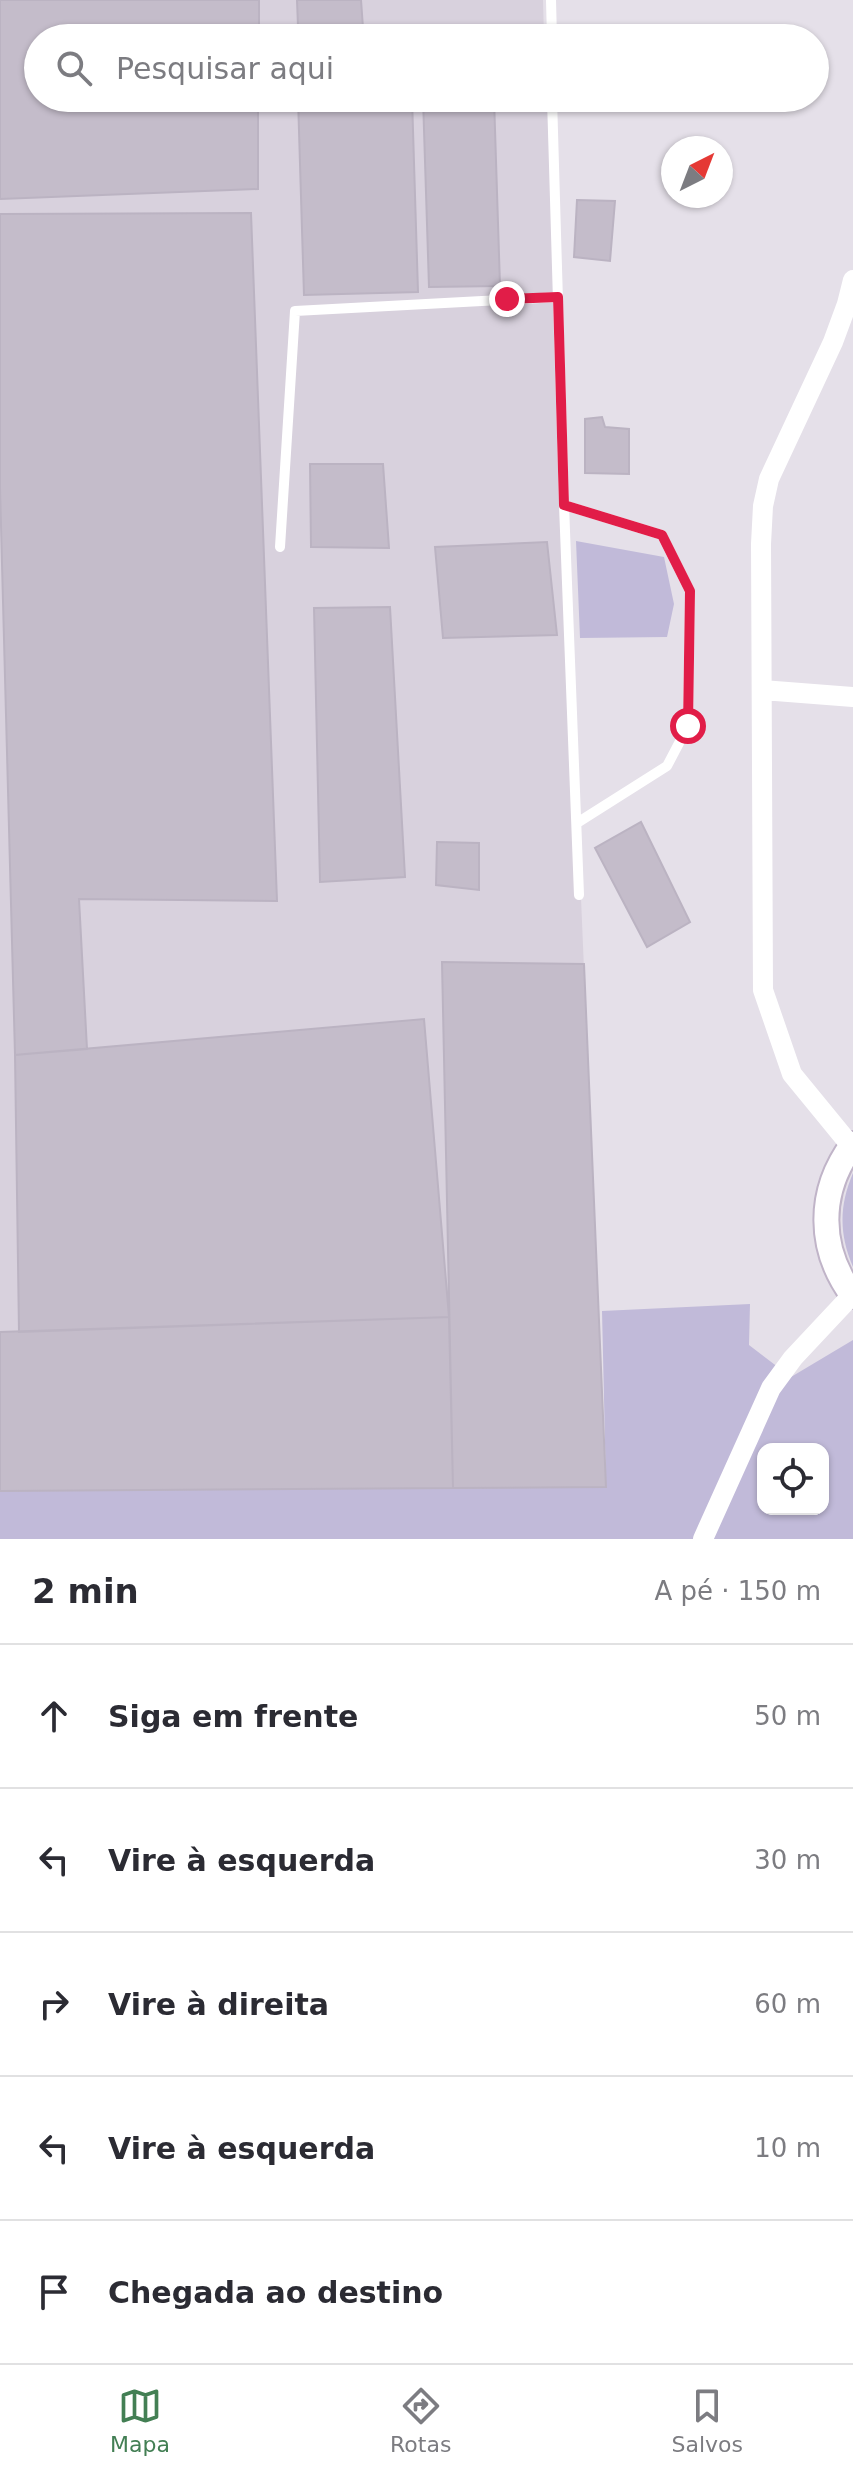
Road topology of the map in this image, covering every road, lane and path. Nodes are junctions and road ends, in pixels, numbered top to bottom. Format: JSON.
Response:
{"nodes":[{"id":1,"x":551,"y":0,"type":"edge"},
{"id":2,"x":552,"y":24,"type":"edge"},
{"id":3,"x":552,"y":112,"type":"edge"},
{"id":4,"x":853,"y":280,"type":"edge"},
{"id":5,"x":558,"y":297,"type":"junction"},
{"id":6,"x":564,"y":505,"type":"junction"},
{"id":7,"x":280,"y":547,"type":"dead end"},
{"id":8,"x":762,"y":690,"type":"junction"},
{"id":9,"x":853,"y":697,"type":"edge"},
{"id":10,"x":577,"y":823,"type":"junction"},
{"id":11,"x":579,"y":895,"type":"dead end"},
{"id":12,"x":852,"y":1145,"type":"edge"},
{"id":13,"x":852,"y":1296,"type":"edge"},
{"id":14,"x":703,"y":1539,"type":"edge"}],
"edges":[{"from":1,"to":2,"type":"lane"},
{"from":3,"to":5,"type":"lane"},
{"from":4,"to":8,"type":"street"},
{"from":5,"to":6,"type":"lane"},
{"from":5,"to":7,"type":"lane"},
{"from":6,"to":10,"type":"lane"},
{"from":6,"to":10,"type":"lane"},
{"from":8,"to":9,"type":"street"},
{"from":8,"to":12,"type":"street"},
{"from":10,"to":11,"type":"lane"},
{"from":12,"to":13,"type":"main road"},
{"from":13,"to":14,"type":"street"}]}
